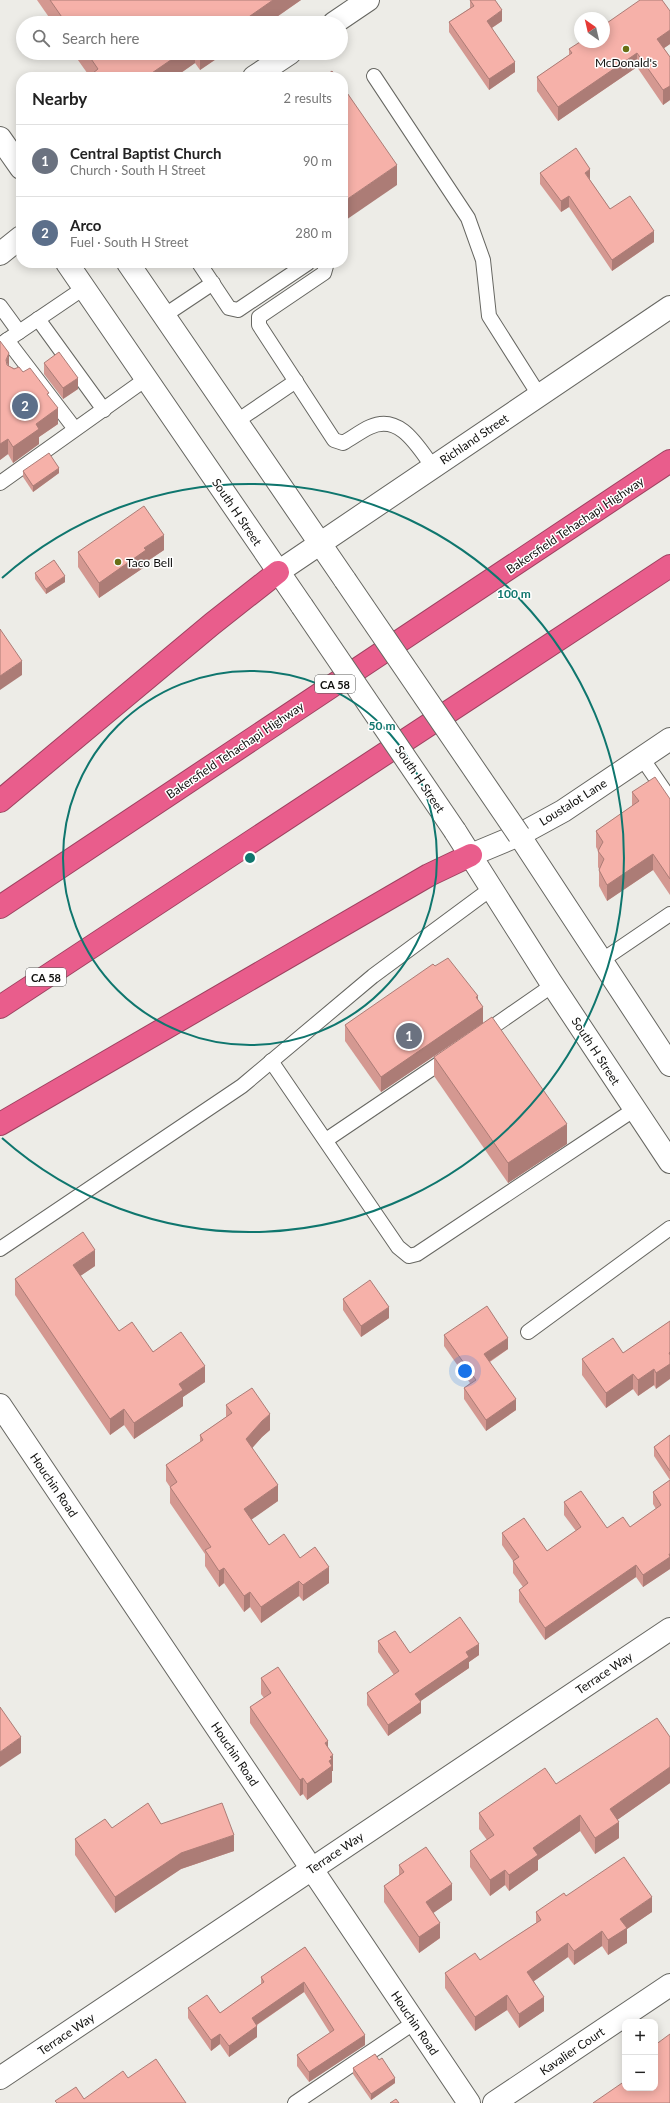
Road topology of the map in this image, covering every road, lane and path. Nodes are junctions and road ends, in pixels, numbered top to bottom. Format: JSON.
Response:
{"nodes":[{"id":1,"x":368,"y":0,"type":"edge"},
{"id":2,"x":344,"y":16,"type":"edge"},
{"id":3,"x":280,"y":60,"type":"edge"},
{"id":4,"x":262,"y":72,"type":"edge"},
{"id":5,"x":374,"y":76,"type":"dead end"},
{"id":6,"x":0,"y":139,"type":"edge"},
{"id":7,"x":16,"y":161,"type":"edge"},
{"id":8,"x":16,"y":241,"type":"edge"},
{"id":9,"x":0,"y":254,"type":"edge"},
{"id":10,"x":70,"y":268,"type":"edge"},
{"id":11,"x":131,"y":268,"type":"edge"},
{"id":12,"x":202,"y":268,"type":"edge"},
{"id":13,"x":291,"y":268,"type":"edge"},
{"id":14,"x":325,"y":268,"type":"edge"},
{"id":15,"x":212,"y":283,"type":"junction"},
{"id":16,"x":84,"y":288,"type":"junction"},
{"id":17,"x":670,"y":307,"type":"edge"},
{"id":18,"x":2,"y":312,"type":"edge"},
{"id":19,"x":165,"y":316,"type":"junction"},
{"id":20,"x":38,"y":319,"type":"junction"},
{"id":21,"x":19,"y":332,"type":"junction"},
{"id":22,"x":4,"y":343,"type":"edge"},
{"id":23,"x":28,"y":367,"type":"junction"},
{"id":24,"x":14,"y":376,"type":"edge"},
{"id":25,"x":146,"y":379,"type":"junction"},
{"id":26,"x":296,"y":381,"type":"junction"},
{"id":27,"x":539,"y":395,"type":"junction"},
{"id":28,"x":104,"y":410,"type":"junction"},
{"id":29,"x":237,"y":421,"type":"junction"},
{"id":30,"x":75,"y":429,"type":"junction"},
{"id":31,"x":670,"y":461,"type":"edge"},
{"id":32,"x":433,"y":467,"type":"junction"},
{"id":33,"x":0,"y":483,"type":"edge"},
{"id":34,"x":321,"y":543,"type":"junction"},
{"id":35,"x":670,"y":566,"type":"edge"},
{"id":36,"x":278,"y":572,"type":"junction"},
{"id":37,"x":670,"y":740,"type":"edge"},
{"id":38,"x":642,"y":758,"type":"junction"},
{"id":39,"x":670,"y":799,"type":"edge"},
{"id":40,"x":0,"y":801,"type":"edge"},
{"id":41,"x":519,"y":835,"type":"junction"},
{"id":42,"x":471,"y":855,"type":"junction"},
{"id":43,"x":492,"y":888,"type":"junction"},
{"id":44,"x":0,"y":906,"type":"edge"},
{"id":45,"x":670,"y":914,"type":"edge"},
{"id":46,"x":601,"y":961,"type":"junction"},
{"id":47,"x":553,"y":985,"type":"junction"},
{"id":48,"x":0,"y":1007,"type":"edge"},
{"id":49,"x":271,"y":1061,"type":"junction"},
{"id":50,"x":670,"y":1065,"type":"edge"},
{"id":51,"x":635,"y":1109,"type":"junction"},
{"id":52,"x":0,"y":1124,"type":"edge"},
{"id":53,"x":326,"y":1140,"type":"junction"},
{"id":54,"x":670,"y":1162,"type":"edge"},
{"id":55,"x":670,"y":1228,"type":"edge"},
{"id":56,"x":0,"y":1249,"type":"edge"},
{"id":57,"x":528,"y":1332,"type":"dead end"},
{"id":58,"x":0,"y":1405,"type":"edge"},
{"id":59,"x":670,"y":1628,"type":"edge"},
{"id":60,"x":312,"y":1869,"type":"junction"},
{"id":61,"x":670,"y":1985,"type":"edge"},
{"id":62,"x":415,"y":2022,"type":"junction"},
{"id":63,"x":0,"y":2078,"type":"edge"},
{"id":64,"x":295,"y":2103,"type":"edge"},
{"id":65,"x":469,"y":2103,"type":"edge"},
{"id":66,"x":494,"y":2103,"type":"edge"}],
"edges":[{"from":1,"to":2,"type":"street"},
{"from":3,"to":4,"type":"street"},
{"from":5,"to":27,"type":"lane"},
{"from":6,"to":7,"type":"street"},
{"from":8,"to":9,"type":"street"},
{"from":10,"to":16,"type":"street","name":"South H Street"},
{"from":11,"to":19,"type":"street"},
{"from":12,"to":15,"type":"lane"},
{"from":13,"to":15,"type":"lane"},
{"from":14,"to":26,"type":"lane"},
{"from":15,"to":19,"type":"lane"},
{"from":16,"to":20,"type":"lane"},
{"from":16,"to":25,"type":"street","name":"South H Street"},
{"from":17,"to":27,"type":"street","name":"Richland Street"},
{"from":18,"to":21,"type":"lane"},
{"from":19,"to":29,"type":"street"},
{"from":20,"to":21,"type":"lane"},
{"from":20,"to":28,"type":"lane"},
{"from":21,"to":22,"type":"lane"},
{"from":22,"to":23,"type":"lane"},
{"from":23,"to":24,"type":"lane"},
{"from":23,"to":30,"type":"lane"},
{"from":25,"to":28,"type":"lane"},
{"from":25,"to":36,"type":"street","name":"South H Street"},
{"from":26,"to":29,"type":"lane"},
{"from":26,"to":32,"type":"lane"},
{"from":27,"to":32,"type":"street","name":"Richland Street"},
{"from":28,"to":30,"type":"lane"},
{"from":29,"to":34,"type":"street"},
{"from":30,"to":33,"type":"lane"},
{"from":31,"to":44,"type":"highway","name":"Bakersfield Tehachapi Highway","number":"CA 58"},
{"from":32,"to":34,"type":"street","name":"Richland Street"},
{"from":34,"to":36,"type":"street","name":"Richland Street"},
{"from":34,"to":41,"type":"street","bridge":true},
{"from":35,"to":48,"type":"highway","number":"CA 58"},
{"from":36,"to":40,"type":"highway"},
{"from":36,"to":42,"type":"street","name":"South H Street","bridge":true},
{"from":37,"to":38,"type":"street","name":"Loustalot Lane"},
{"from":38,"to":39,"type":"lane"},
{"from":38,"to":41,"type":"street","name":"Loustalot Lane"},
{"from":41,"to":42,"type":"street","name":"Loustalot Lane"},
{"from":41,"to":46,"type":"street"},
{"from":42,"to":43,"type":"street","name":"South H Street"},
{"from":42,"to":52,"type":"highway"},
{"from":43,"to":47,"type":"street","name":"South H Street"},
{"from":43,"to":49,"type":"lane"},
{"from":45,"to":46,"type":"lane"},
{"from":46,"to":50,"type":"street"},
{"from":47,"to":51,"type":"street","name":"South H Street"},
{"from":47,"to":53,"type":"lane"},
{"from":49,"to":53,"type":"lane"},
{"from":49,"to":56,"type":"lane"},
{"from":51,"to":53,"type":"lane"},
{"from":51,"to":54,"type":"street","name":"South H Street"},
{"from":55,"to":57,"type":"lane"},
{"from":58,"to":60,"type":"street","name":"Houchin Road"},
{"from":59,"to":60,"type":"street","name":"Terrace Way"},
{"from":60,"to":62,"type":"street","name":"Houchin Road"},
{"from":60,"to":63,"type":"street","name":"Terrace Way"},
{"from":61,"to":66,"type":"street","name":"Kavalier Court"},
{"from":62,"to":64,"type":"lane"},
{"from":62,"to":65,"type":"street","name":"Houchin Road"}]}
